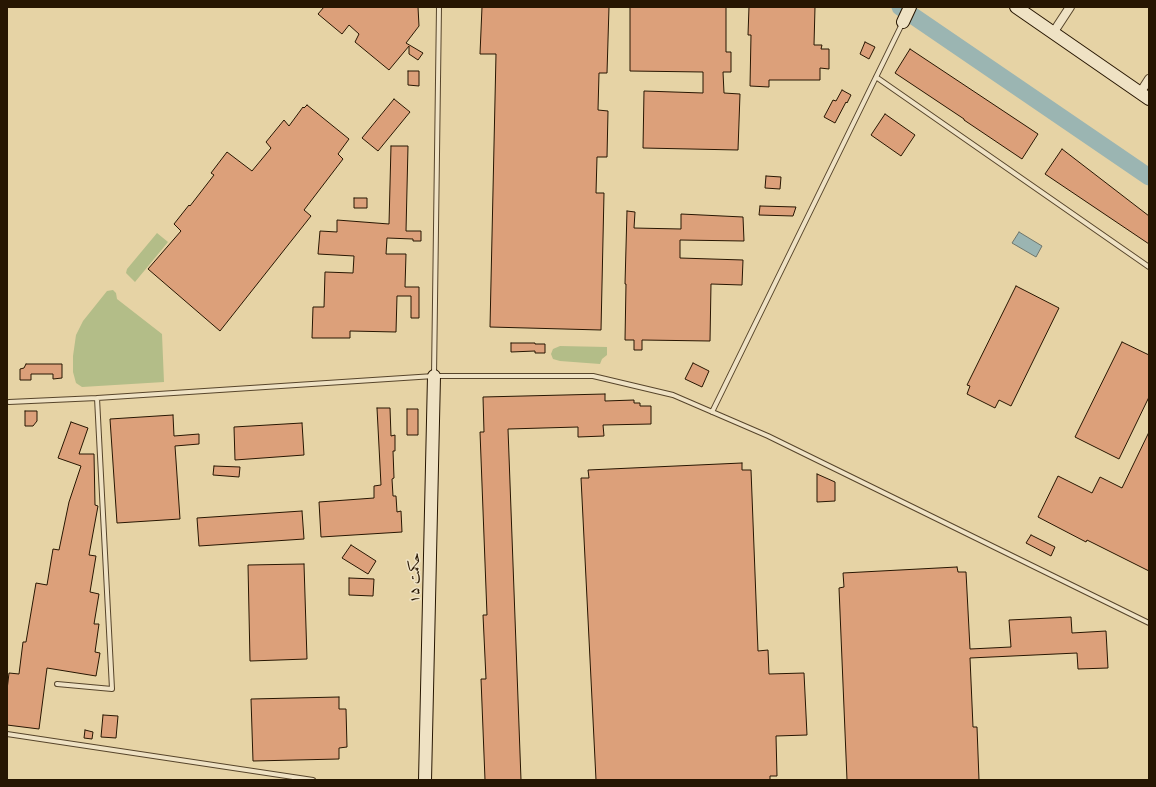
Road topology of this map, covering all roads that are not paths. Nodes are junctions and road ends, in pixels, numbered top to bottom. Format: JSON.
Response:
{"nodes":[{"id":1,"x":439,"y":7,"type":"edge"},
{"id":2,"x":910,"y":7,"type":"edge"},
{"id":3,"x":1016,"y":7,"type":"edge"},
{"id":4,"x":1070,"y":7,"type":"edge"},
{"id":5,"x":903,"y":22,"type":"joint"},
{"id":6,"x":1053,"y":33,"type":"junction"},
{"id":7,"x":876,"y":77,"type":"junction"},
{"id":8,"x":1149,"y":79,"type":"edge"},
{"id":9,"x":1144,"y":96,"type":"edge"},
{"id":10,"x":1149,"y":267,"type":"edge"},
{"id":11,"x":434,"y":376,"type":"junction"},
{"id":12,"x":97,"y":398,"type":"junction"},
{"id":13,"x":9,"y":402,"type":"dead end"},
{"id":14,"x":712,"y":412,"type":"junction"},
{"id":15,"x":1149,"y":623,"type":"edge"},
{"id":16,"x":57,"y":684,"type":"dead end"},
{"id":17,"x":7,"y":734,"type":"edge"},
{"id":18,"x":313,"y":780,"type":"edge"},
{"id":19,"x":425,"y":780,"type":"edge"}],
"edges":[{"from":1,"to":11,"type":"lane"},
{"from":2,"to":5,"type":"street"},
{"from":3,"to":6,"type":"street"},
{"from":4,"to":6,"type":"street"},
{"from":5,"to":7,"type":"lane"},
{"from":6,"to":9,"type":"street"},
{"from":7,"to":10,"type":"lane"},
{"from":7,"to":14,"type":"lane"},
{"from":8,"to":9,"type":"street"},
{"from":11,"to":12,"type":"lane"},
{"from":11,"to":14,"type":"lane"},
{"from":11,"to":19,"type":"street","name":"حکمت ۱۵"},
{"from":12,"to":13,"type":"lane"},
{"from":12,"to":16,"type":"lane"},
{"from":14,"to":15,"type":"lane"},
{"from":17,"to":18,"type":"lane"}]}
